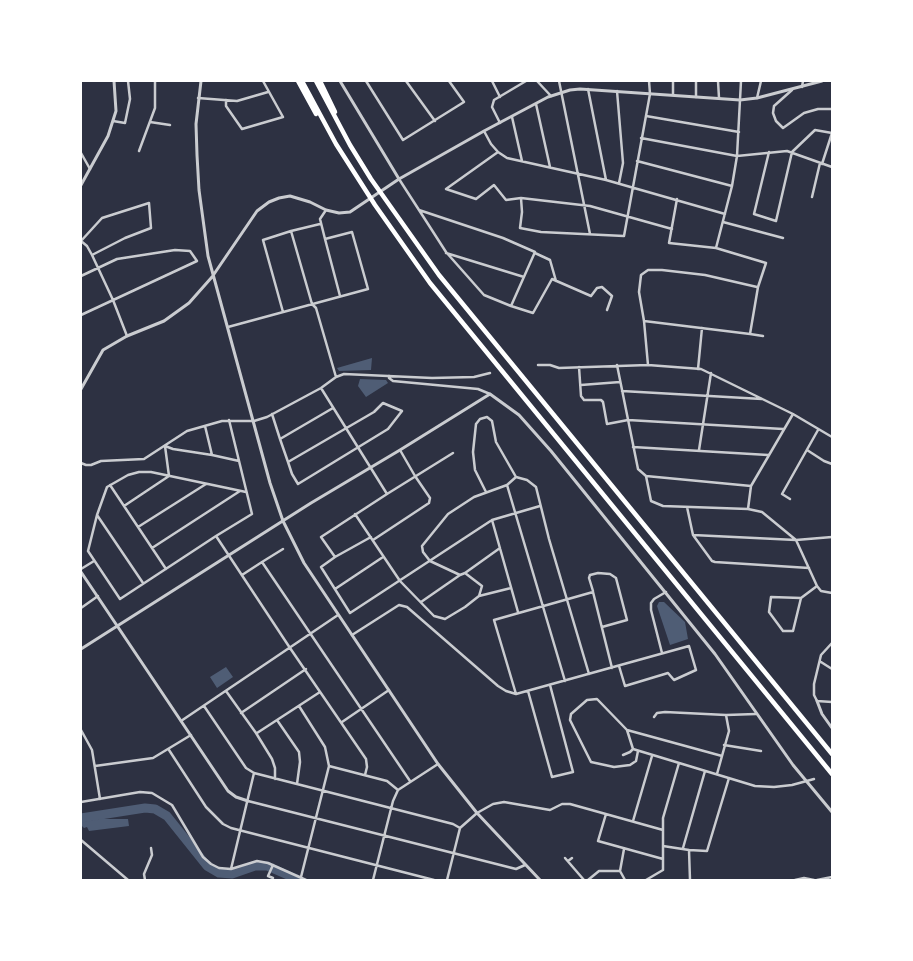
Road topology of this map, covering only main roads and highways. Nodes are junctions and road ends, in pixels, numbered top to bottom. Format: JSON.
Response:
{"nodes":[{"id":1,"x":298,"y":81,"type":"edge"},
{"id":2,"x":302,"y":81,"type":"edge"},
{"id":3,"x":316,"y":81,"type":"edge"},
{"id":4,"x":320,"y":81,"type":"edge"},
{"id":5,"x":336,"y":144,"type":"junction"},
{"id":6,"x":350,"y":145,"type":"junction"},
{"id":7,"x":832,"y":754,"type":"edge"},
{"id":8,"x":832,"y":774,"type":"edge"}],
"edges":[{"from":1,"to":5,"type":"highway"},
{"from":2,"to":5,"type":"highway"},
{"from":3,"to":6,"type":"highway"},
{"from":4,"to":6,"type":"highway"},
{"from":5,"to":8,"type":"highway"},
{"from":6,"to":7,"type":"highway"}]}
